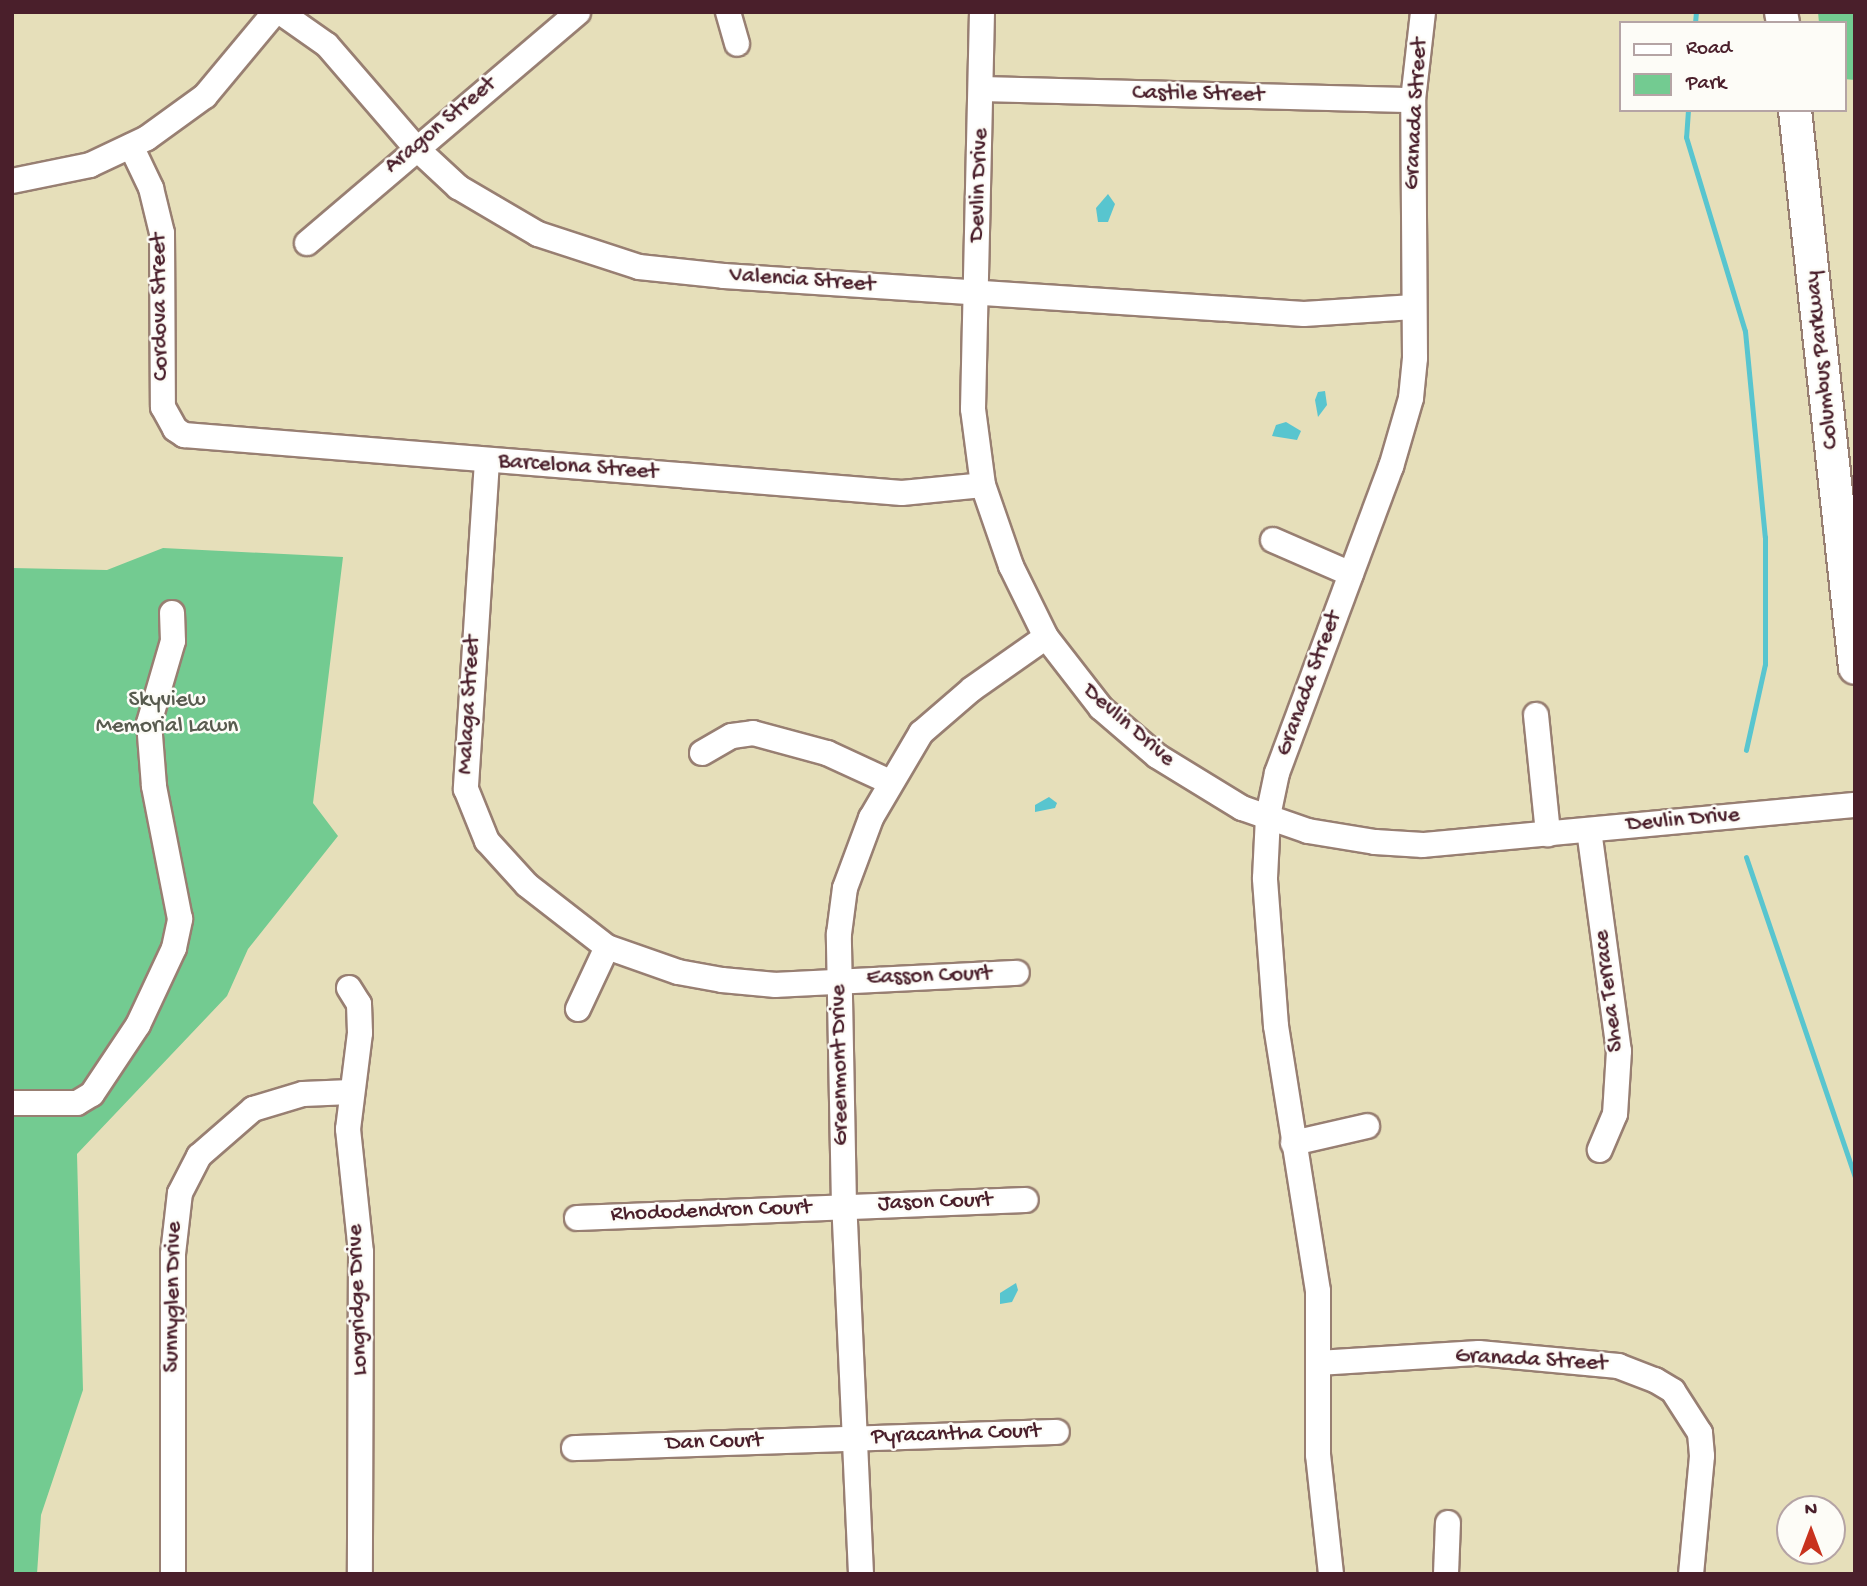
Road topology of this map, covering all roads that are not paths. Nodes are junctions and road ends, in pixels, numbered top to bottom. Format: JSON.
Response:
{"nodes":[{"id":1,"x":277,"y":12,"type":"edge"},
{"id":2,"x":578,"y":12,"type":"edge"},
{"id":3,"x":728,"y":12,"type":"edge"},
{"id":4,"x":982,"y":12,"type":"edge"},
{"id":5,"x":1423,"y":12,"type":"edge"},
{"id":6,"x":737,"y":44,"type":"dead end"},
{"id":7,"x":984,"y":89,"type":"junction"},
{"id":8,"x":1413,"y":100,"type":"junction"},
{"id":9,"x":1797,"y":119,"type":"edge"},
{"id":10,"x":131,"y":146,"type":"junction"},
{"id":11,"x":415,"y":147,"type":"junction"},
{"id":12,"x":12,"y":181,"type":"edge"},
{"id":13,"x":307,"y":243,"type":"dead end"},
{"id":14,"x":977,"y":293,"type":"junction"},
{"id":15,"x":1414,"y":307,"type":"junction"},
{"id":16,"x":175,"y":429,"type":"joint"},
{"id":17,"x":487,"y":461,"type":"junction"},
{"id":18,"x":983,"y":485,"type":"junction"},
{"id":19,"x":1273,"y":540,"type":"dead end"},
{"id":20,"x":1351,"y":574,"type":"junction"},
{"id":21,"x":172,"y":612,"type":"dead end"},
{"id":22,"x":1046,"y":638,"type":"junction"},
{"id":23,"x":1855,"y":668,"type":"edge"},
{"id":24,"x":1536,"y":715,"type":"dead end"},
{"id":25,"x":702,"y":753,"type":"dead end"},
{"id":26,"x":890,"y":782,"type":"junction"},
{"id":27,"x":1855,"y":805,"type":"edge"},
{"id":28,"x":1268,"y":816,"type":"junction"},
{"id":29,"x":1589,"y":830,"type":"junction"},
{"id":30,"x":1548,"y":834,"type":"junction"},
{"id":31,"x":607,"y":947,"type":"junction"},
{"id":32,"x":1017,"y":974,"type":"dead end"},
{"id":33,"x":840,"y":981,"type":"junction"},
{"id":34,"x":349,"y":988,"type":"dead end"},
{"id":35,"x":578,"y":1009,"type":"dead end"},
{"id":36,"x":351,"y":1092,"type":"junction"},
{"id":37,"x":12,"y":1102,"type":"edge"},
{"id":38,"x":1367,"y":1126,"type":"dead end"},
{"id":39,"x":1293,"y":1143,"type":"junction"},
{"id":40,"x":1600,"y":1150,"type":"dead end"},
{"id":41,"x":1026,"y":1200,"type":"dead end"},
{"id":42,"x":844,"y":1206,"type":"junction"},
{"id":43,"x":577,"y":1217,"type":"dead end"},
{"id":44,"x":1318,"y":1363,"type":"junction"},
{"id":45,"x":1057,"y":1432,"type":"dead end"},
{"id":46,"x":854,"y":1438,"type":"junction"},
{"id":47,"x":574,"y":1448,"type":"dead end"},
{"id":48,"x":1448,"y":1523,"type":"dead end"},
{"id":49,"x":173,"y":1574,"type":"edge"},
{"id":50,"x":360,"y":1574,"type":"edge"},
{"id":51,"x":861,"y":1574,"type":"edge"},
{"id":52,"x":1331,"y":1574,"type":"edge"},
{"id":53,"x":1446,"y":1574,"type":"edge"},
{"id":54,"x":1691,"y":1574,"type":"edge"}],
"edges":[{"from":1,"to":10,"type":"street"},
{"from":1,"to":11,"type":"street","name":"Valencia Street"},
{"from":2,"to":11,"type":"street","name":"Aragon Street"},
{"from":3,"to":6,"type":"street"},
{"from":4,"to":7,"type":"street","name":"Devlin Drive"},
{"from":5,"to":8,"type":"street","name":"Granada Street"},
{"from":7,"to":8,"type":"street","name":"Castile Street"},
{"from":7,"to":14,"type":"street","name":"Devlin Drive"},
{"from":8,"to":15,"type":"street","name":"Granada Street"},
{"from":9,"to":23,"type":"main road","name":"Columbus Parkway"},
{"from":10,"to":12,"type":"street"},
{"from":10,"to":16,"type":"street","name":"Cordova Street"},
{"from":11,"to":13,"type":"street","name":"Aragon Street"},
{"from":11,"to":14,"type":"street","name":"Valencia Street"},
{"from":14,"to":15,"type":"street","name":"Valencia Street"},
{"from":14,"to":18,"type":"street","name":"Devlin Drive"},
{"from":15,"to":20,"type":"street","name":"Granada Street"},
{"from":16,"to":17,"type":"street","name":"Barcelona Street"},
{"from":17,"to":18,"type":"street","name":"Barcelona Street"},
{"from":17,"to":31,"type":"street","name":"Malaga Street"},
{"from":18,"to":22,"type":"street","name":"Devlin Drive"},
{"from":19,"to":20,"type":"street"},
{"from":20,"to":28,"type":"street","name":"Granada Street"},
{"from":21,"to":37,"type":"street"},
{"from":22,"to":26,"type":"street","name":"Greenmont Drive"},
{"from":22,"to":28,"type":"street","name":"Devlin Drive"},
{"from":24,"to":30,"type":"street"},
{"from":25,"to":26,"type":"street"},
{"from":26,"to":33,"type":"street","name":"Greenmont Drive"},
{"from":27,"to":29,"type":"street","name":"Devlin Drive"},
{"from":28,"to":30,"type":"street","name":"Devlin Drive"},
{"from":28,"to":39,"type":"street","name":"Granada Street"},
{"from":29,"to":30,"type":"street","name":"Devlin Drive"},
{"from":29,"to":40,"type":"street","name":"Shea Terrace"},
{"from":31,"to":33,"type":"street","name":"Malaga Street"},
{"from":31,"to":35,"type":"street"},
{"from":32,"to":33,"type":"street","name":"Easson Court"},
{"from":33,"to":42,"type":"street","name":"Greenmont Drive"},
{"from":34,"to":36,"type":"street","name":"Longridge Drive"},
{"from":36,"to":49,"type":"street","name":"Sunnyglen Drive"},
{"from":36,"to":50,"type":"street","name":"Longridge Drive"},
{"from":38,"to":39,"type":"street"},
{"from":39,"to":44,"type":"street","name":"Granada Street"},
{"from":41,"to":42,"type":"street","name":"Jason Court"},
{"from":42,"to":43,"type":"street","name":"Rhododendron Court"},
{"from":42,"to":46,"type":"street","name":"Greenmont Drive"},
{"from":44,"to":52,"type":"street","name":"Granada Street"},
{"from":44,"to":54,"type":"street","name":"Granada Street"},
{"from":45,"to":46,"type":"street","name":"Pyracantha Court"},
{"from":46,"to":47,"type":"street","name":"Dan Court"},
{"from":46,"to":51,"type":"street","name":"Greenmont Drive"},
{"from":48,"to":53,"type":"street"}]}
